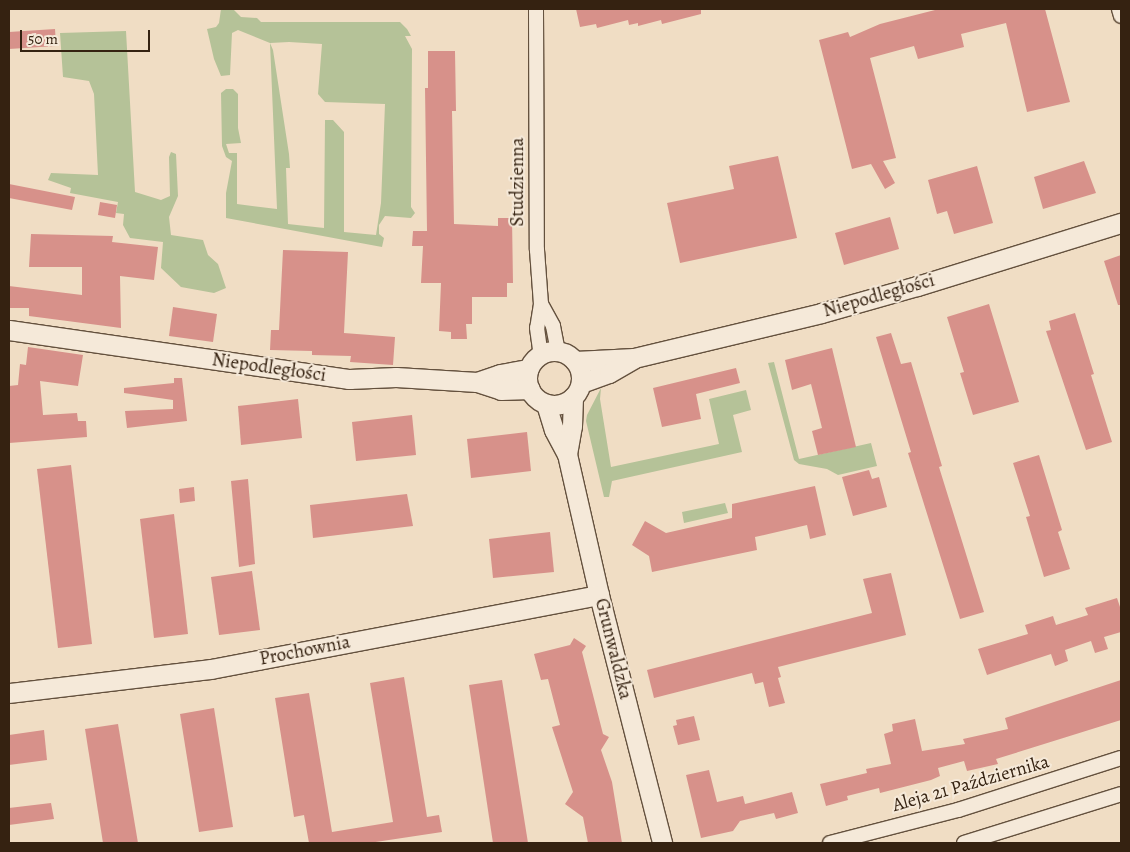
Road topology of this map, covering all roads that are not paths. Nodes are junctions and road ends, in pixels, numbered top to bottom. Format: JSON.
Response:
{"nodes":[{"id":1,"x":536,"y":9,"type":"edge"},
{"id":2,"x":1119,"y":9,"type":"edge"},
{"id":3,"x":1121,"y":16,"type":"edge"},
{"id":4,"x":1121,"y":223,"type":"edge"},
{"id":5,"x":9,"y":330,"type":"edge"},
{"id":6,"x":550,"y":353,"type":"junction"},
{"id":7,"x":634,"y":358,"type":"junction"},
{"id":8,"x":576,"y":362,"type":"junction"},
{"id":9,"x":529,"y":369,"type":"junction"},
{"id":10,"x":477,"y":382,"type":"junction"},
{"id":11,"x":530,"y":389,"type":"junction"},
{"id":12,"x":577,"y":390,"type":"junction"},
{"id":13,"x":546,"y":404,"type":"junction"},
{"id":14,"x":567,"y":454,"type":"junction"},
{"id":15,"x":599,"y":595,"type":"junction"},
{"id":16,"x":9,"y":693,"type":"edge"},
{"id":17,"x":1121,"y":758,"type":"edge"},
{"id":18,"x":1121,"y":794,"type":"edge"},
{"id":19,"x":662,"y":843,"type":"edge"},
{"id":20,"x":830,"y":843,"type":"edge"},
{"id":21,"x":964,"y":843,"type":"edge"}],
"edges":[{"from":1,"to":6,"type":"street","name":"Studzienna"},
{"from":2,"to":3,"type":"street"},
{"from":4,"to":7,"type":"street","name":"Niepodległości"},
{"from":5,"to":10,"type":"street","name":"Niepodległości"},
{"from":6,"to":8,"type":"street"},
{"from":6,"to":9,"type":"street"},
{"from":7,"to":8,"type":"street","name":"Niepodległości"},
{"from":7,"to":12,"type":"street","name":"Niepodległości"},
{"from":8,"to":12,"type":"street"},
{"from":9,"to":10,"type":"street","name":"Niepodległości"},
{"from":9,"to":11,"type":"street"},
{"from":10,"to":11,"type":"street"},
{"from":11,"to":13,"type":"street"},
{"from":12,"to":13,"type":"street"},
{"from":12,"to":14,"type":"street","name":"Grunwaldzka"},
{"from":13,"to":14,"type":"street","name":"Grunwaldzka"},
{"from":14,"to":15,"type":"street","name":"Grunwaldzka"},
{"from":15,"to":16,"type":"street","name":"Prochownia"},
{"from":15,"to":19,"type":"street","name":"Grunwaldzka"},
{"from":17,"to":20,"type":"street","name":"Aleja 21 Października"},
{"from":18,"to":21,"type":"street"}]}
